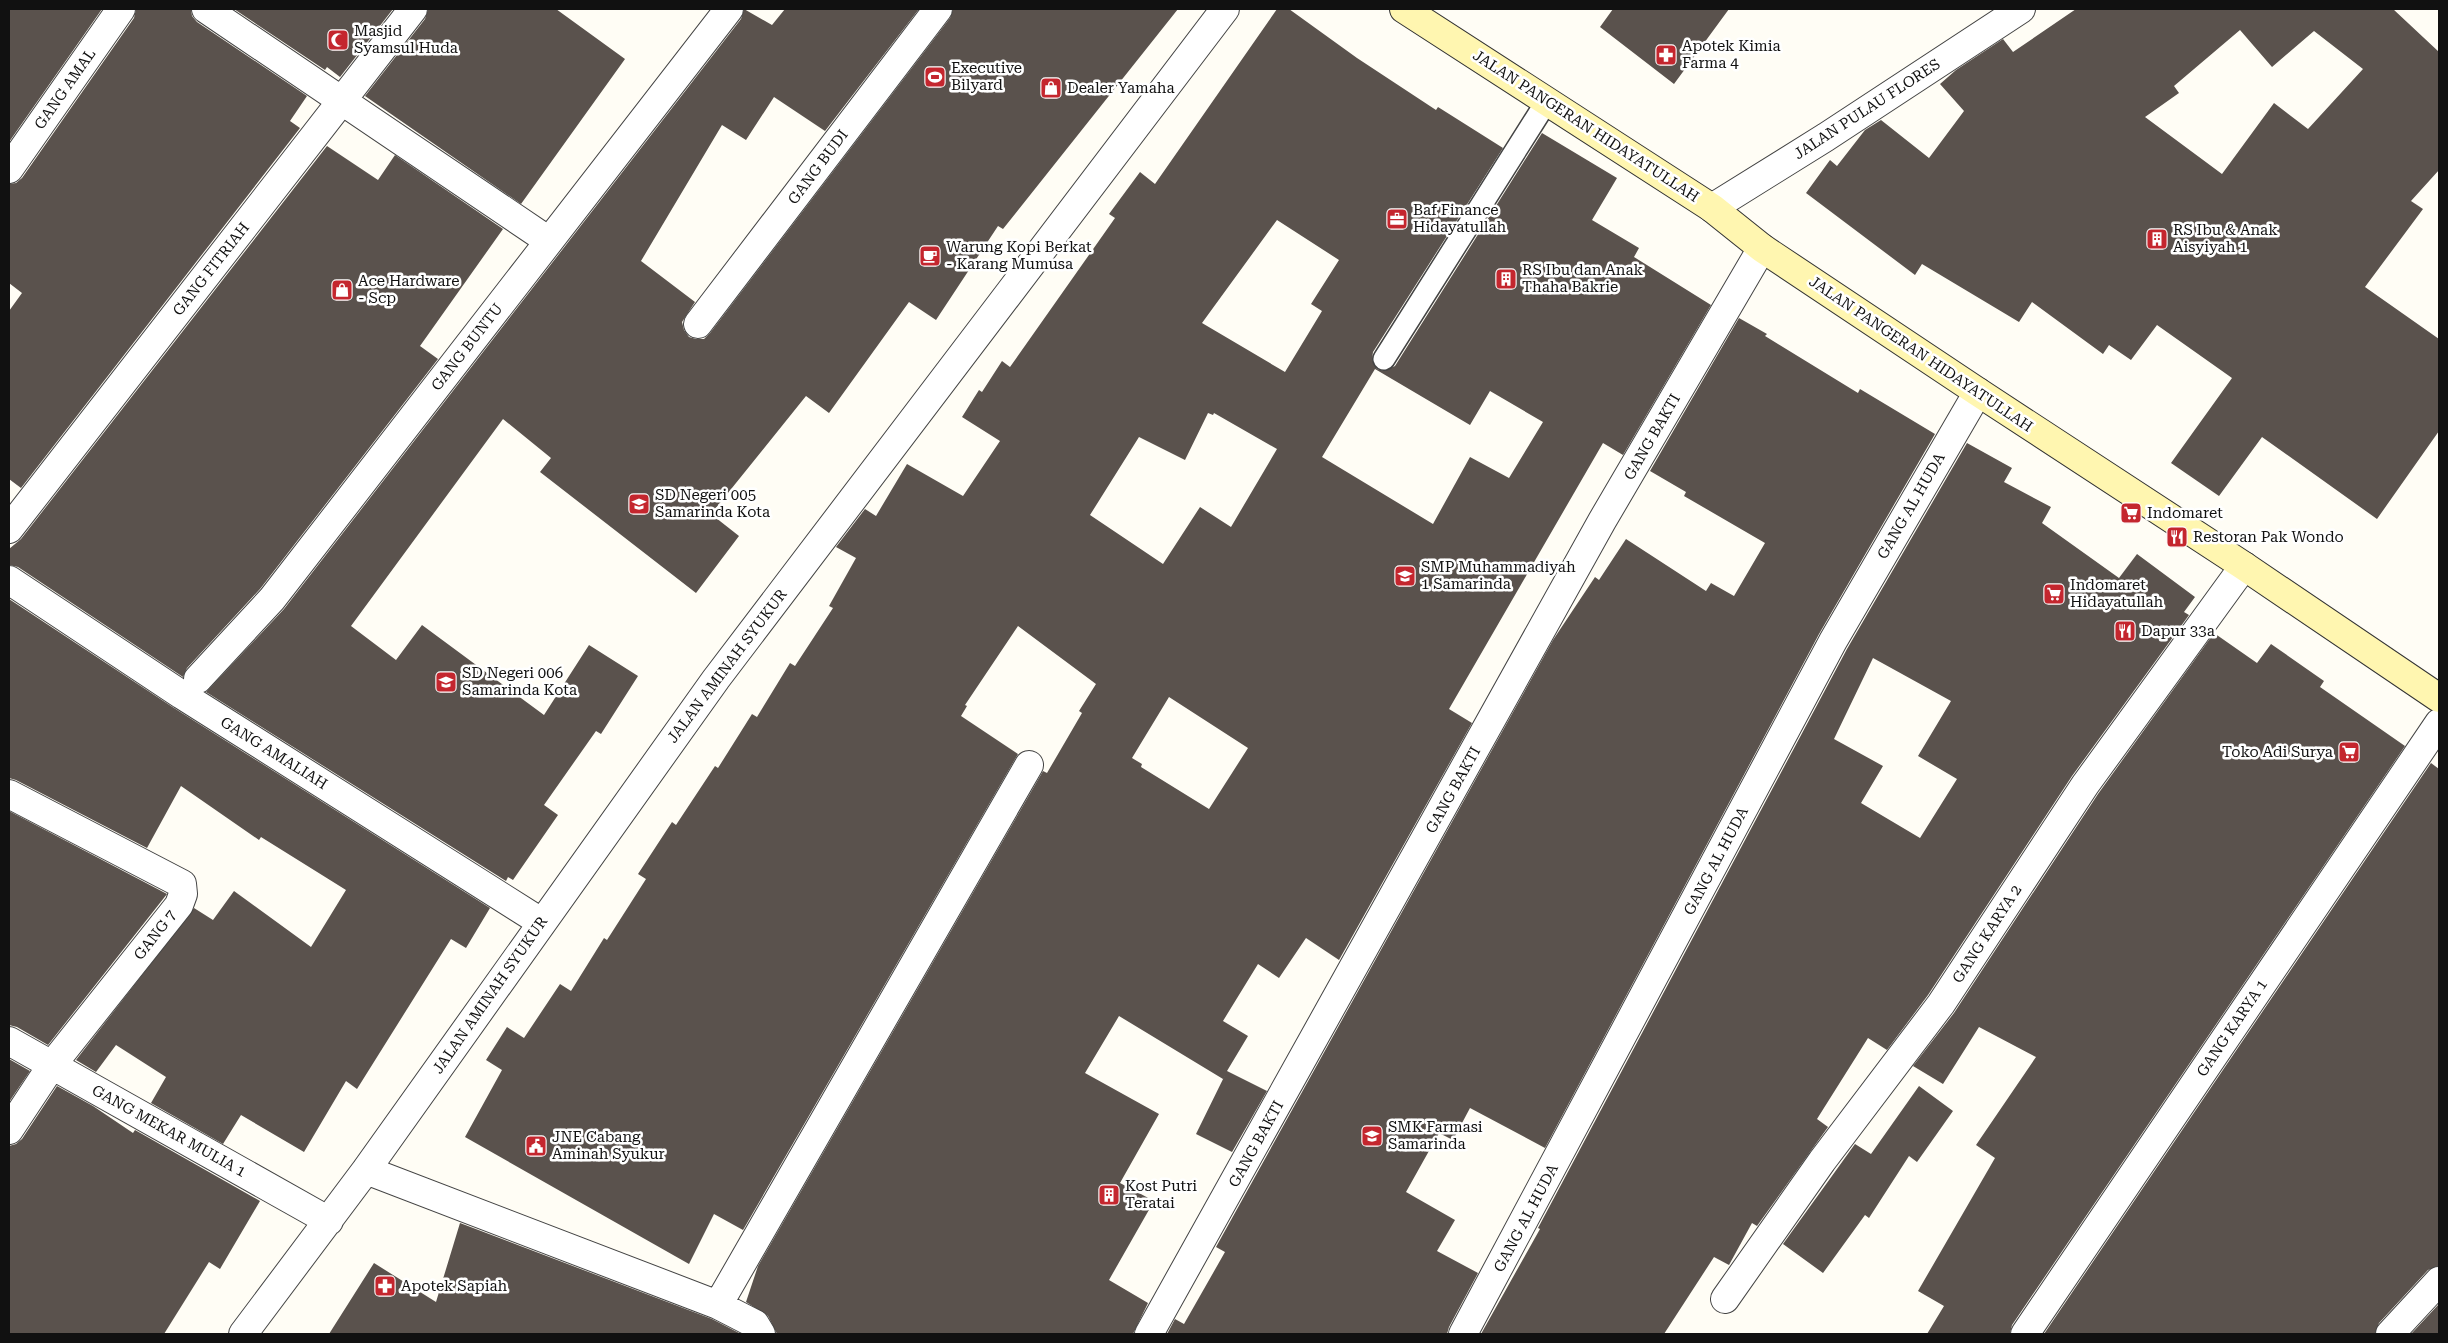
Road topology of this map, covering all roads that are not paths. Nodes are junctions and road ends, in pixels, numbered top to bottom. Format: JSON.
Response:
{"nodes":[{"id":1,"x":121,"y":9,"type":"edge"},
{"id":2,"x":206,"y":9,"type":"edge"},
{"id":3,"x":413,"y":9,"type":"edge"},
{"id":4,"x":729,"y":9,"type":"edge"},
{"id":5,"x":938,"y":9,"type":"edge"},
{"id":6,"x":1225,"y":9,"type":"edge"},
{"id":7,"x":1404,"y":9,"type":"edge"},
{"id":8,"x":2021,"y":9,"type":"edge"},
{"id":9,"x":238,"y":17,"type":"edge"},
{"id":10,"x":343,"y":99,"type":"junction"},
{"id":11,"x":1547,"y":101,"type":"junction"},
{"id":12,"x":9,"y":169,"type":"edge"},
{"id":13,"x":1712,"y":208,"type":"junction"},
{"id":14,"x":549,"y":241,"type":"junction"},
{"id":15,"x":1762,"y":248,"type":"junction"},
{"id":16,"x":698,"y":324,"type":"dead end"},
{"id":17,"x":1384,"y":359,"type":"dead end"},
{"id":18,"x":1978,"y":392,"type":"junction"},
{"id":19,"x":9,"y":529,"type":"edge"},
{"id":20,"x":2244,"y":566,"type":"junction"},
{"id":21,"x":9,"y":580,"type":"edge"},
{"id":22,"x":198,"y":679,"type":"dead end"},
{"id":23,"x":2439,"y":698,"type":"edge"},
{"id":24,"x":2439,"y":722,"type":"edge"},
{"id":25,"x":1029,"y":766,"type":"dead end"},
{"id":26,"x":9,"y":794,"type":"edge"},
{"id":27,"x":541,"y":922,"type":"junction"},
{"id":28,"x":9,"y":1041,"type":"edge"},
{"id":29,"x":52,"y":1065,"type":"junction"},
{"id":30,"x":9,"y":1130,"type":"edge"},
{"id":31,"x":366,"y":1170,"type":"junction"},
{"id":32,"x":329,"y":1221,"type":"junction"},
{"id":33,"x":2439,"y":1281,"type":"edge"},
{"id":34,"x":1725,"y":1299,"type":"dead end"},
{"id":35,"x":718,"y":1305,"type":"junction"},
{"id":36,"x":243,"y":1334,"type":"edge"},
{"id":37,"x":761,"y":1334,"type":"edge"},
{"id":38,"x":1149,"y":1334,"type":"edge"},
{"id":39,"x":1463,"y":1334,"type":"edge"},
{"id":40,"x":2025,"y":1334,"type":"edge"},
{"id":41,"x":2390,"y":1334,"type":"edge"}],
"edges":[{"from":1,"to":12,"type":"street","name":"GANG AMAL"},
{"from":2,"to":9,"type":"street"},
{"from":3,"to":10,"type":"street","name":"GANG FITRIAH"},
{"from":4,"to":14,"type":"street","name":"GANG BUNTU"},
{"from":5,"to":16,"type":"street","name":"GANG BUDI"},
{"from":6,"to":27,"type":"street","name":"JALAN AMINAH SYUKUR"},
{"from":7,"to":11,"type":"main road","name":"JALAN PANGERAN HIDAYATULLAH"},
{"from":8,"to":13,"type":"street","name":"JALAN PULAU FLORES"},
{"from":9,"to":10,"type":"street"},
{"from":10,"to":14,"type":"street"},
{"from":10,"to":19,"type":"street","name":"GANG FITRIAH"},
{"from":11,"to":13,"type":"main road","name":"JALAN PANGERAN HIDAYATULLAH"},
{"from":11,"to":17,"type":"lane"},
{"from":13,"to":15,"type":"main road","name":"JALAN PANGERAN HIDAYATULLAH"},
{"from":14,"to":22,"type":"street","name":"GANG BUNTU"},
{"from":15,"to":18,"type":"main road","name":"JALAN PANGERAN HIDAYATULLAH"},
{"from":15,"to":38,"type":"street","name":"GANG BAKTI"},
{"from":18,"to":20,"type":"main road","name":"JALAN PANGERAN HIDAYATULLAH"},
{"from":18,"to":39,"type":"street","name":"GANG AL HUDA"},
{"from":20,"to":23,"type":"main road","name":"JALAN PANGERAN HIDAYATULLAH"},
{"from":20,"to":34,"type":"street","name":"GANG KARYA 2"},
{"from":21,"to":27,"type":"street","name":"GANG AMALIAH"},
{"from":24,"to":40,"type":"street","name":"GANG KARYA 1"},
{"from":25,"to":35,"type":"street"},
{"from":26,"to":29,"type":"street","name":"GANG 7"},
{"from":27,"to":31,"type":"street","name":"JALAN AMINAH SYUKUR"},
{"from":28,"to":29,"type":"street","name":"GANG MEKAR MULIA 1"},
{"from":29,"to":30,"type":"street"},
{"from":29,"to":32,"type":"street","name":"GANG MEKAR MULIA 1"},
{"from":31,"to":32,"type":"street","name":"JALAN AMINAH SYUKUR"},
{"from":31,"to":35,"type":"street"},
{"from":32,"to":36,"type":"street","name":"JALAN AMINAH SYUKUR"},
{"from":33,"to":41,"type":"street"},
{"from":35,"to":37,"type":"street"}]}
